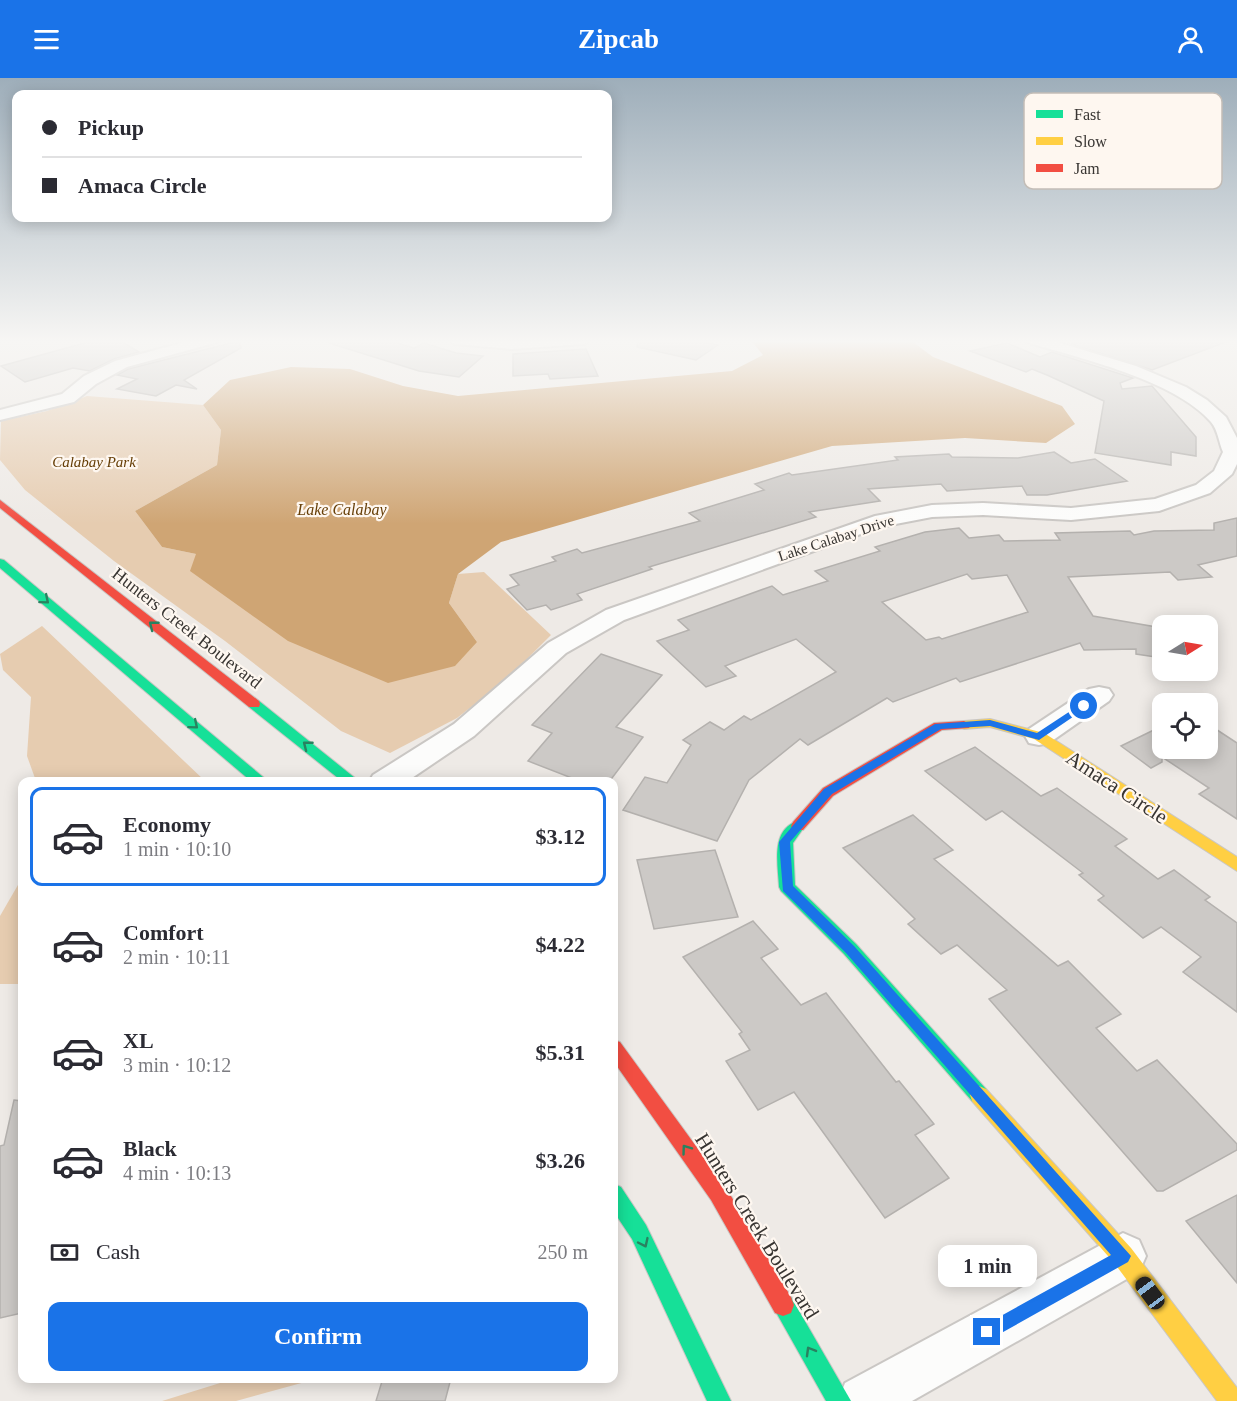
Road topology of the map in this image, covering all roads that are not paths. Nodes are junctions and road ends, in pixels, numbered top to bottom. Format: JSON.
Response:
{"nodes":[{"id":1,"x":57,"y":401,"type":"edge"},
{"id":2,"x":1196,"y":401,"type":"edge"},
{"id":3,"x":0,"y":415,"type":"edge"},
{"id":4,"x":0,"y":503,"type":"edge"},
{"id":5,"x":0,"y":562,"type":"edge"},
{"id":6,"x":1099,"y":695,"type":"dead end"},
{"id":7,"x":1039,"y":736,"type":"junction"},
{"id":8,"x":256,"y":777,"type":"edge"},
{"id":9,"x":347,"y":777,"type":"edge"},
{"id":10,"x":392,"y":777,"type":"edge"},
{"id":11,"x":1237,"y":866,"type":"edge"},
{"id":12,"x":618,"y":1054,"type":"edge"},
{"id":13,"x":618,"y":1200,"type":"edge"},
{"id":14,"x":1123,"y":1256,"type":"junction"},
{"id":15,"x":719,"y":1401,"type":"edge"},
{"id":16,"x":839,"y":1401,"type":"edge"},
{"id":17,"x":863,"y":1401,"type":"edge"},
{"id":18,"x":1232,"y":1401,"type":"edge"}],
"edges":[{"from":1,"to":3,"type":"street"},
{"from":2,"to":10,"type":"street","name":"Lake Calabay Drive"},
{"from":9,"to":4,"type":"street","name":"Hunters Creek Boulevard","one_way":true},
{"from":5,"to":8,"type":"street","one_way":true},
{"from":6,"to":7,"type":"street"},
{"from":7,"to":11,"type":"street","name":"Amaca Circle"},
{"from":7,"to":14,"type":"street","name":"Amaca Circle"},
{"from":16,"to":12,"type":"street","name":"Hunters Creek Boulevard","one_way":true},
{"from":13,"to":15,"type":"street","one_way":true},
{"from":14,"to":17,"type":"street"},
{"from":14,"to":18,"type":"street","name":"Amaca Circle"}]}
